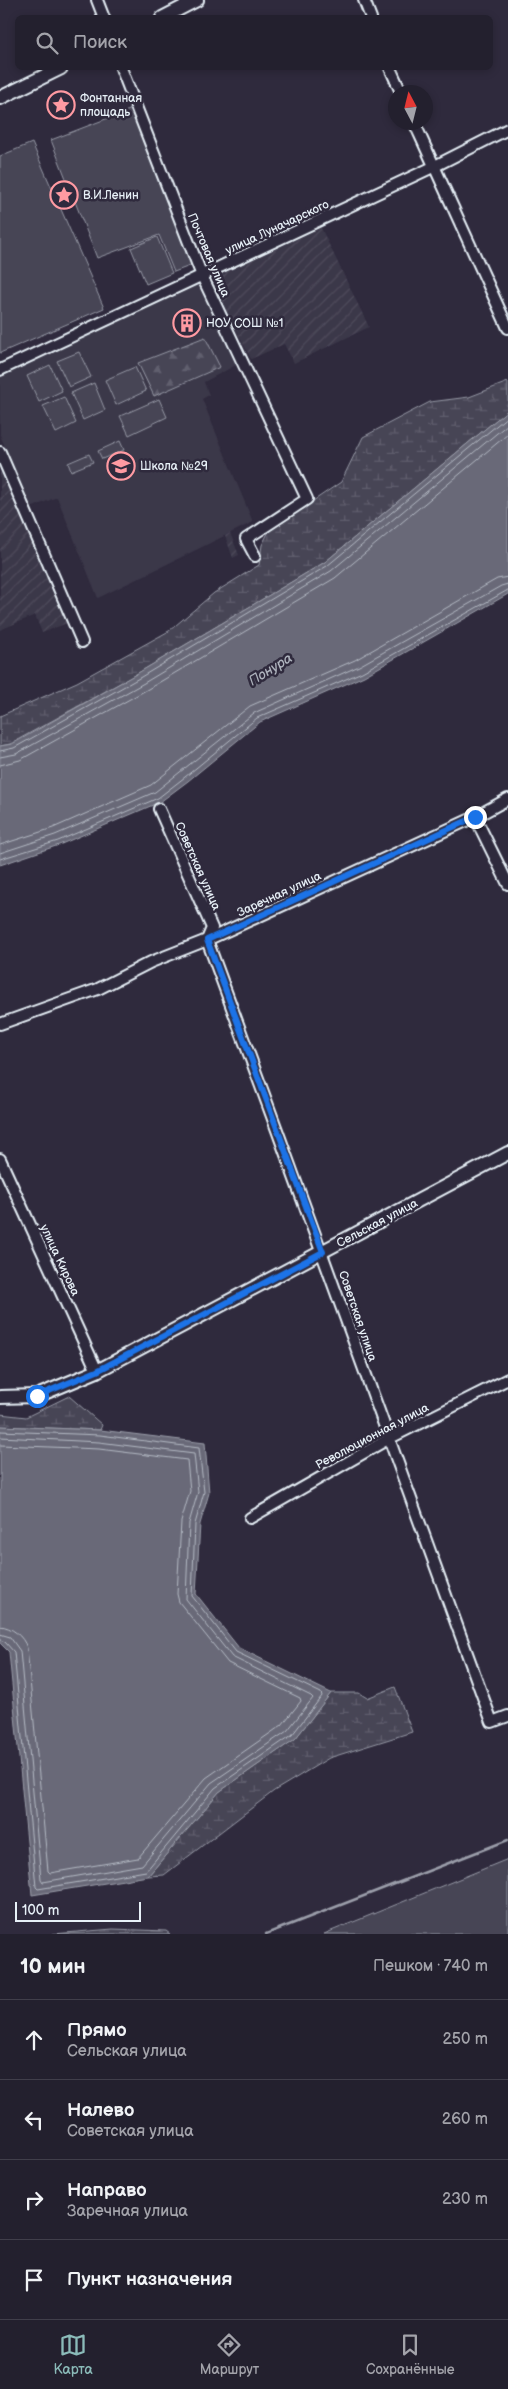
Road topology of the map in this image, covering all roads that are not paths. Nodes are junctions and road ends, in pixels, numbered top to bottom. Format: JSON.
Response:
{"nodes":[{"id":1,"x":97,"y":0,"type":"edge"},
{"id":2,"x":197,"y":0,"type":"edge"},
{"id":3,"x":364,"y":0,"type":"edge"},
{"id":4,"x":103,"y":15,"type":"edge"},
{"id":5,"x":168,"y":15,"type":"edge"},
{"id":6,"x":369,"y":15,"type":"edge"},
{"id":7,"x":57,"y":70,"type":"edge"},
{"id":8,"x":122,"y":70,"type":"edge"},
{"id":9,"x":391,"y":70,"type":"edge"},
{"id":10,"x":398,"y":85,"type":"edge"},
{"id":11,"x":0,"y":98,"type":"edge"},
{"id":12,"x":508,"y":129,"type":"edge"},
{"id":13,"x":417,"y":130,"type":"edge"},
{"id":14,"x":433,"y":167,"type":"junction"},
{"id":15,"x":202,"y":276,"type":"junction"},
{"id":16,"x":508,"y":328,"type":"edge"},
{"id":17,"x":0,"y":370,"type":"edge"},
{"id":18,"x":0,"y":452,"type":"edge"},
{"id":19,"x":255,"y":556,"type":"dead end"},
{"id":20,"x":82,"y":642,"type":"dead end"},
{"id":21,"x":508,"y":799,"type":"edge"},
{"id":22,"x":159,"y":810,"type":"dead end"},
{"id":23,"x":475,"y":817,"type":"junction"},
{"id":24,"x":508,"y":884,"type":"edge"},
{"id":25,"x":207,"y":940,"type":"junction"},
{"id":26,"x":0,"y":1024,"type":"edge"},
{"id":27,"x":508,"y":1154,"type":"edge"},
{"id":28,"x":0,"y":1159,"type":"edge"},
{"id":29,"x":323,"y":1252,"type":"junction"},
{"id":30,"x":97,"y":1371,"type":"junction"},
{"id":31,"x":508,"y":1379,"type":"edge"},
{"id":32,"x":0,"y":1397,"type":"edge"},
{"id":33,"x":388,"y":1439,"type":"junction"},
{"id":34,"x":250,"y":1518,"type":"dead end"},
{"id":35,"x":508,"y":1716,"type":"edge"}],
"edges":[{"from":1,"to":4,"type":"street"},
{"from":2,"to":5,"type":"street"},
{"from":3,"to":6,"type":"street"},
{"from":7,"to":11,"type":"street"},
{"from":8,"to":15,"type":"street","name":"Почтовая улица"},
{"from":9,"to":10,"type":"street"},
{"from":12,"to":14,"type":"street","name":"улица Луначарского"},
{"from":13,"to":14,"type":"street"},
{"from":14,"to":15,"type":"street","name":"улица Луначарского"},
{"from":14,"to":16,"type":"street"},
{"from":15,"to":17,"type":"street","name":"улица Луначарского"},
{"from":15,"to":19,"type":"street","name":"Почтовая улица"},
{"from":18,"to":20,"type":"street"},
{"from":21,"to":23,"type":"street","name":"Заречная улица"},
{"from":22,"to":25,"type":"street","name":"Советская улица"},
{"from":23,"to":24,"type":"street"},
{"from":23,"to":25,"type":"street","name":"Заречная улица"},
{"from":25,"to":26,"type":"street","name":"Заречная улица"},
{"from":25,"to":29,"type":"street","name":"Советская улица"},
{"from":27,"to":29,"type":"street","name":"Сельская улица"},
{"from":28,"to":30,"type":"street","name":"улица Кирова"},
{"from":29,"to":30,"type":"street","name":"Сельская улица"},
{"from":29,"to":33,"type":"street","name":"Советская улица"},
{"from":30,"to":32,"type":"street","name":"Сельская улица"},
{"from":31,"to":33,"type":"street","name":"Революционная улица"},
{"from":33,"to":34,"type":"street","name":"Революционная улица"},
{"from":33,"to":35,"type":"street","name":"Советская улица"}]}
